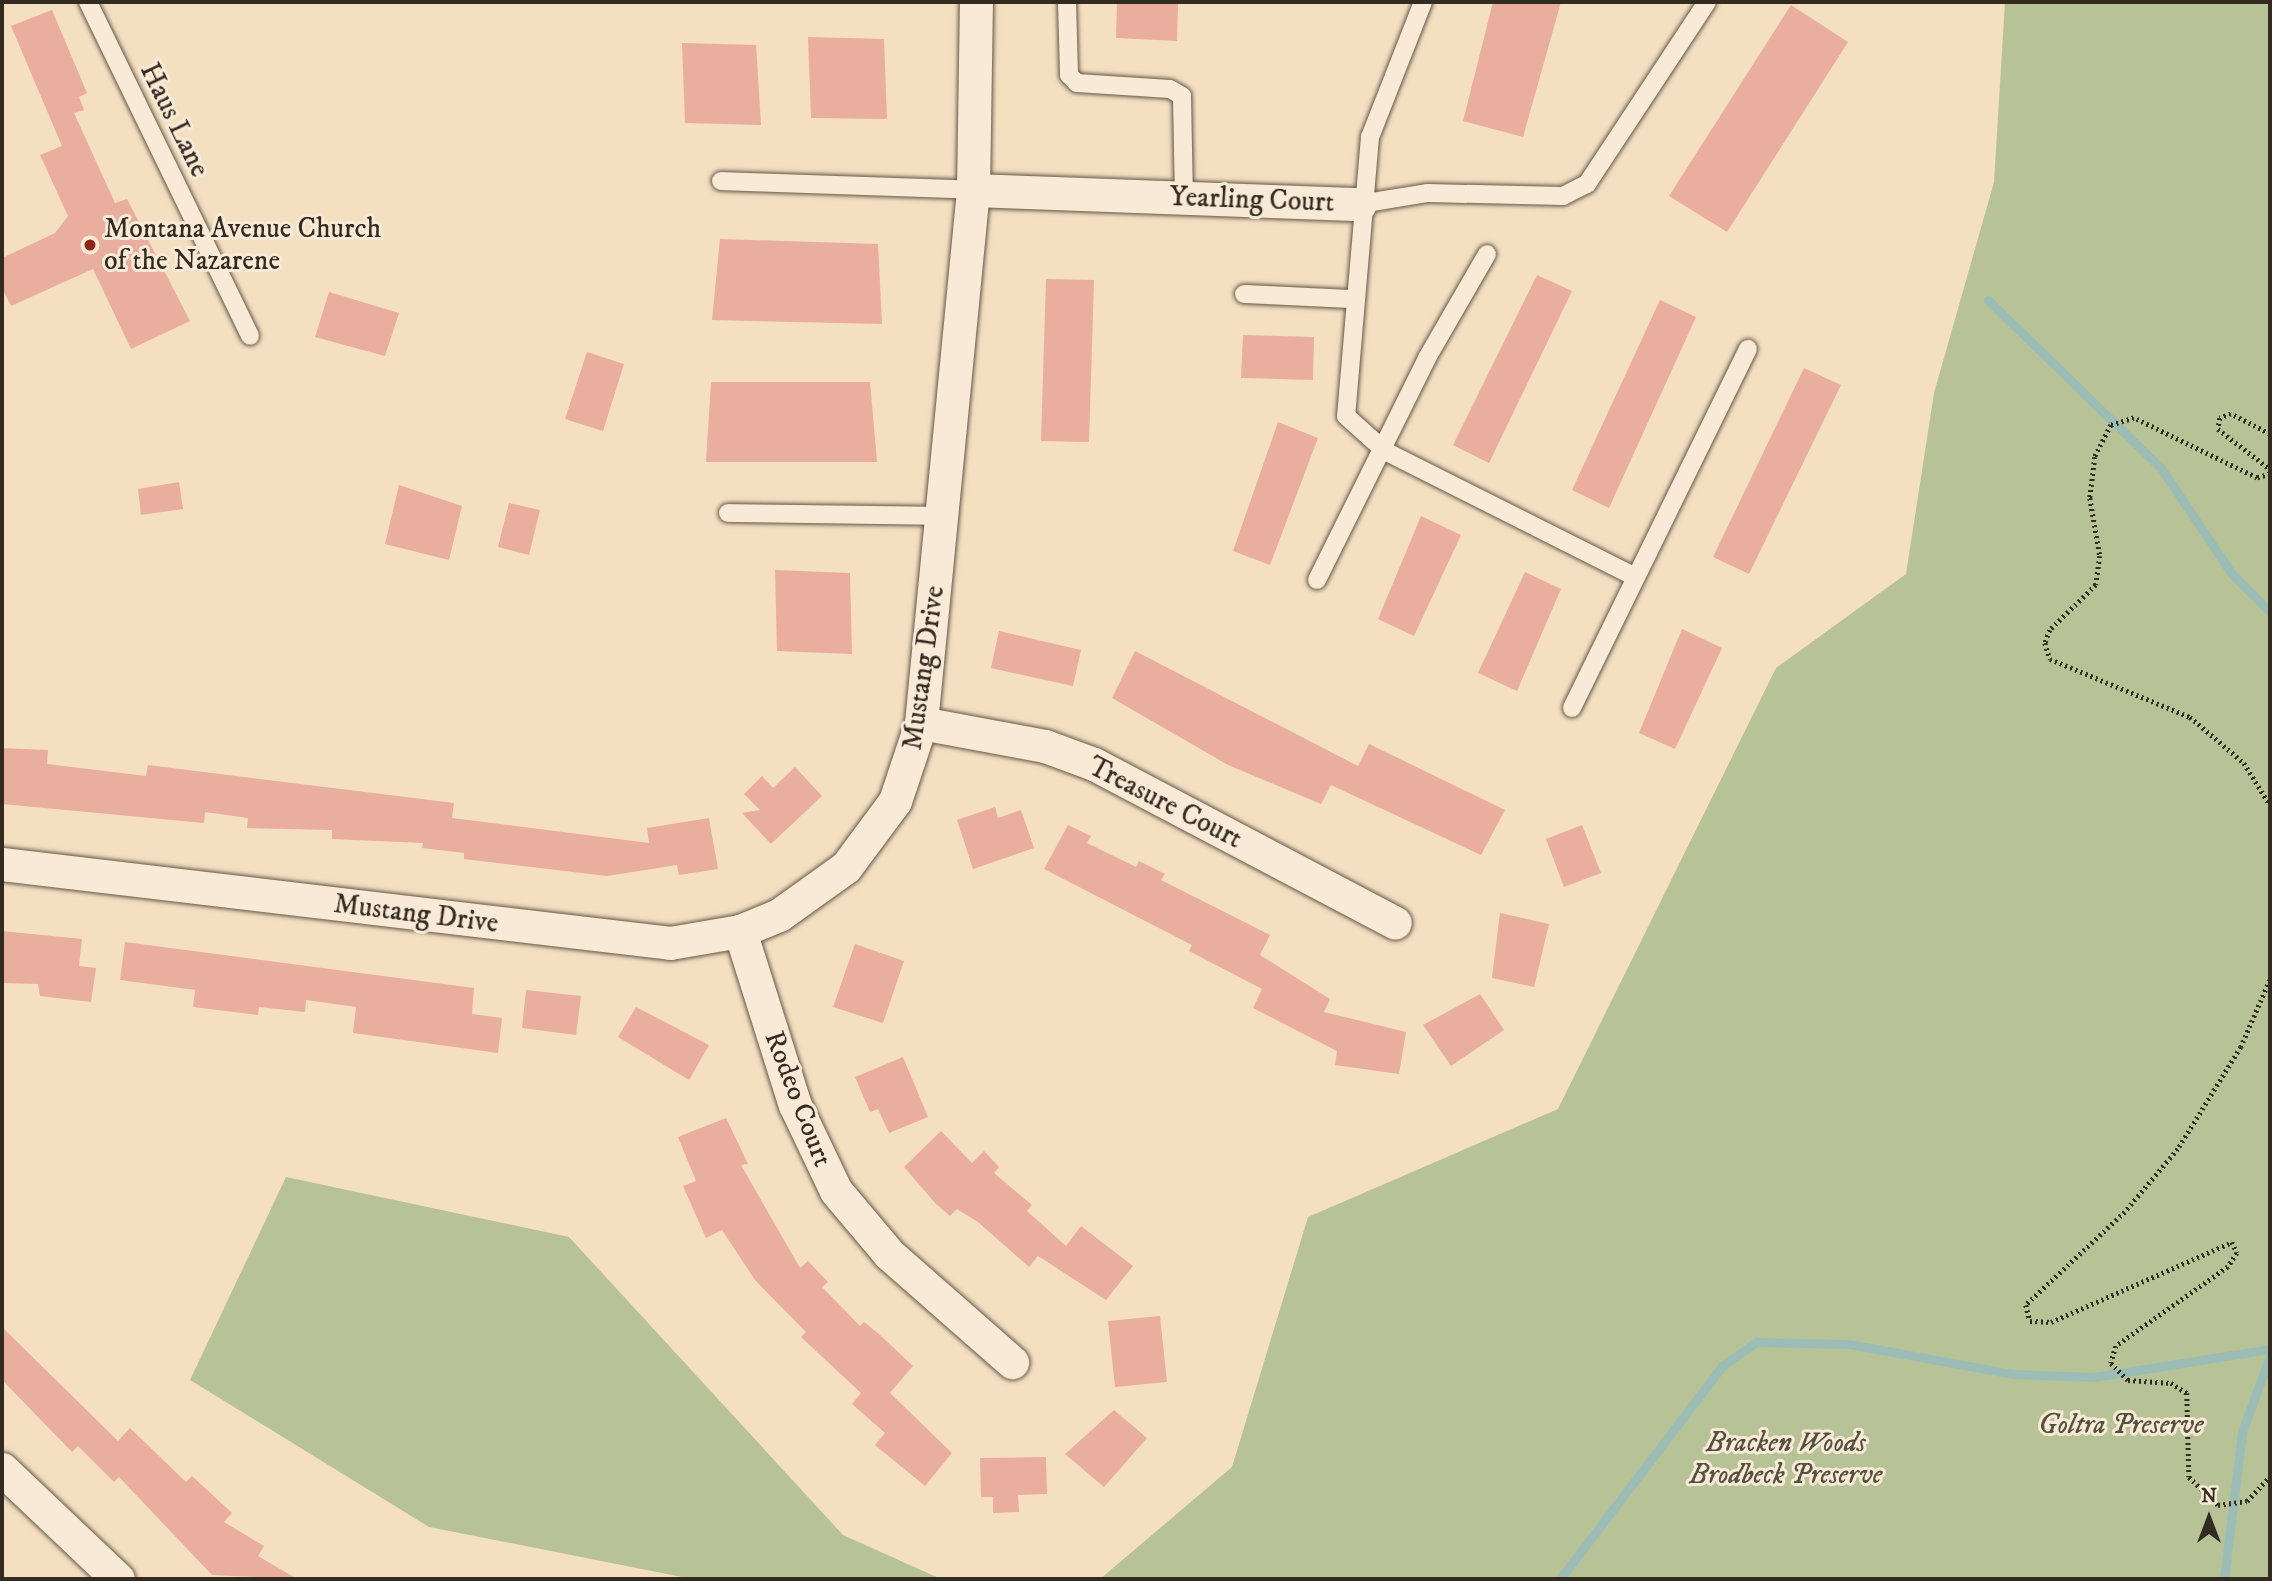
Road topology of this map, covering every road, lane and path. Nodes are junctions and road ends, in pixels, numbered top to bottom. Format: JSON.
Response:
{"nodes":[{"id":1,"x":88,"y":2,"type":"edge"},
{"id":2,"x":976,"y":2,"type":"edge"},
{"id":3,"x":1067,"y":2,"type":"edge"},
{"id":4,"x":1423,"y":2,"type":"edge"},
{"id":5,"x":1707,"y":2,"type":"edge"},
{"id":6,"x":721,"y":181,"type":"dead end"},
{"id":7,"x":973,"y":190,"type":"junction"},
{"id":8,"x":1185,"y":197,"type":"junction"},
{"id":9,"x":1360,"y":204,"type":"junction"},
{"id":10,"x":1487,"y":254,"type":"dead end"},
{"id":11,"x":1244,"y":294,"type":"dead end"},
{"id":12,"x":1352,"y":299,"type":"junction"},
{"id":13,"x":250,"y":336,"type":"dead end"},
{"id":14,"x":1748,"y":349,"type":"dead end"},
{"id":15,"x":2270,"y":434,"type":"edge"},
{"id":16,"x":1385,"y":451,"type":"junction"},
{"id":17,"x":2270,"y":469,"type":"edge"},
{"id":18,"x":2270,"y":474,"type":"edge"},
{"id":19,"x":728,"y":513,"type":"dead end"},
{"id":20,"x":942,"y":516,"type":"junction"},
{"id":21,"x":1635,"y":577,"type":"junction"},
{"id":22,"x":1317,"y":580,"type":"dead end"},
{"id":23,"x":1572,"y":708,"type":"dead end"},
{"id":24,"x":921,"y":723,"type":"junction"},
{"id":25,"x":2270,"y":805,"type":"edge"},
{"id":26,"x":2,"y":864,"type":"edge"},
{"id":27,"x":1395,"y":923,"type":"dead end"},
{"id":28,"x":740,"y":931,"type":"junction"},
{"id":29,"x":2270,"y":980,"type":"edge"},
{"id":30,"x":1012,"y":1362,"type":"dead end"},
{"id":31,"x":2,"y":1469,"type":"edge"},
{"id":32,"x":2270,"y":1476,"type":"edge"},
{"id":33,"x":118,"y":1579,"type":"edge"}],
"edges":[{"from":1,"to":13,"type":"lane","name":"Haus Lane"},
{"from":2,"to":7,"type":"street","name":"Mustang Drive"},
{"from":3,"to":8,"type":"lane"},
{"from":4,"to":9,"type":"lane","name":"Yearling Court"},
{"from":5,"to":9,"type":"lane"},
{"from":6,"to":7,"type":"lane"},
{"from":7,"to":8,"type":"street","name":"Yearling Court"},
{"from":7,"to":20,"type":"street","name":"Mustang Drive"},
{"from":8,"to":9,"type":"street","name":"Yearling Court"},
{"from":9,"to":12,"type":"lane"},
{"from":10,"to":16,"type":"lane"},
{"from":11,"to":12,"type":"lane"},
{"from":12,"to":16,"type":"lane"},
{"from":14,"to":21,"type":"lane"},
{"from":15,"to":17,"type":"path"},
{"from":16,"to":21,"type":"lane"},
{"from":16,"to":22,"type":"lane"},
{"from":18,"to":25,"type":"path"},
{"from":19,"to":20,"type":"lane"},
{"from":20,"to":24,"type":"street","name":"Mustang Drive"},
{"from":21,"to":23,"type":"lane"},
{"from":24,"to":27,"type":"street","name":"Treasure Court"},
{"from":24,"to":28,"type":"street","name":"Mustang Drive"},
{"from":26,"to":28,"type":"street","name":"Mustang Drive"},
{"from":28,"to":30,"type":"street","name":"Rodeo Court"},
{"from":29,"to":32,"type":"path"},
{"from":31,"to":33,"type":"street"}]}
